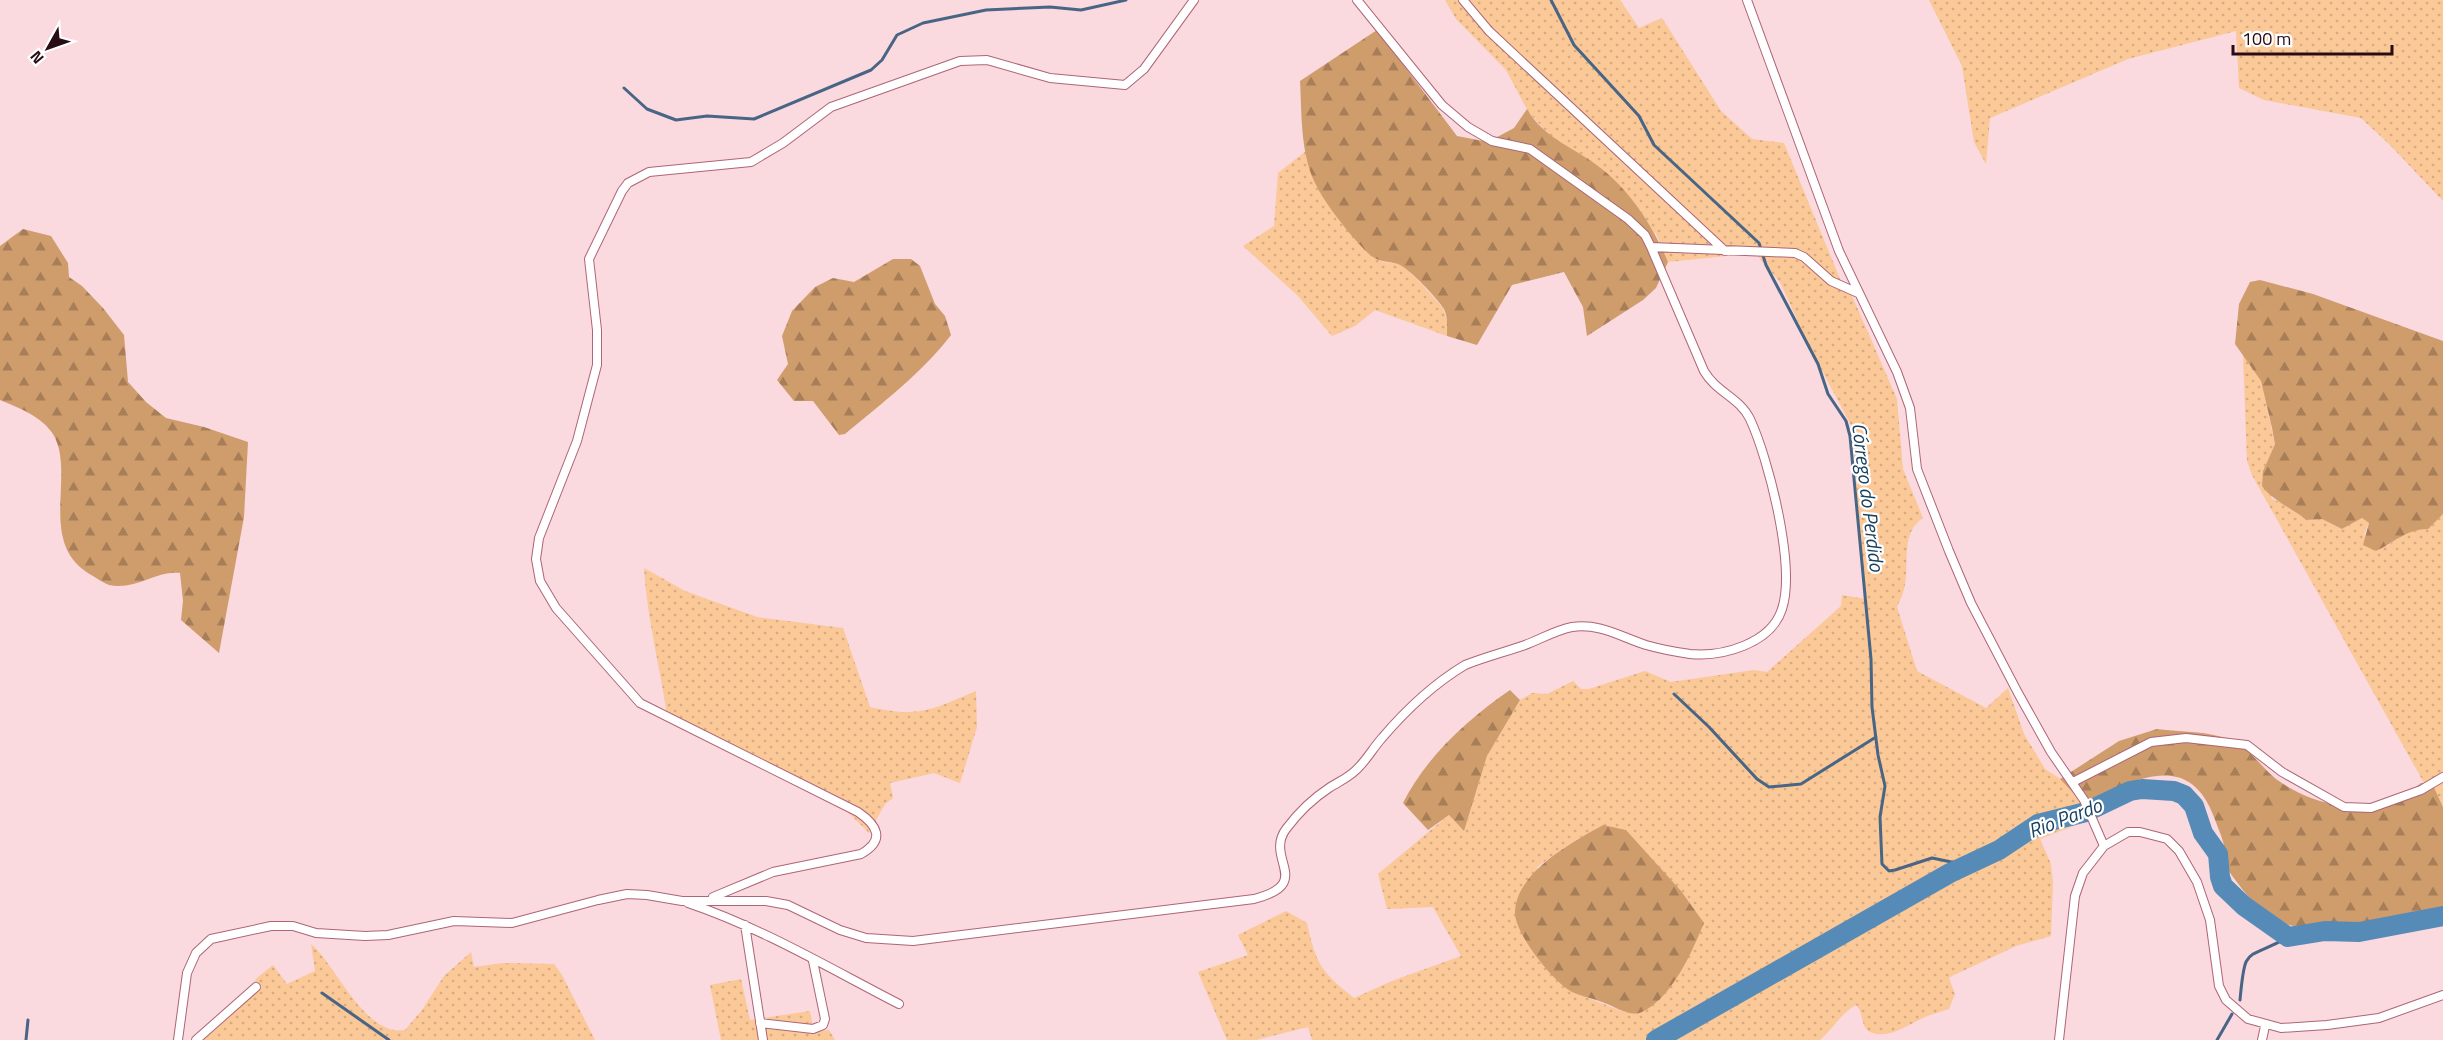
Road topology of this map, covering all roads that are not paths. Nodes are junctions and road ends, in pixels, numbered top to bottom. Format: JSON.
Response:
{"nodes":[{"id":1,"x":1194,"y":0,"type":"edge"},
{"id":2,"x":1357,"y":0,"type":"edge"},
{"id":3,"x":1464,"y":0,"type":"edge"},
{"id":4,"x":1746,"y":0,"type":"edge"},
{"id":5,"x":1651,"y":247,"type":"junction"},
{"id":6,"x":1725,"y":251,"type":"junction"},
{"id":7,"x":1858,"y":293,"type":"junction"},
{"id":8,"x":2443,"y":777,"type":"edge"},
{"id":9,"x":2073,"y":782,"type":"junction"},
{"id":10,"x":2104,"y":846,"type":"junction"},
{"id":11,"x":710,"y":899,"type":"junction"},
{"id":12,"x":682,"y":901,"type":"junction"},
{"id":13,"x":745,"y":925,"type":"junction"},
{"id":14,"x":813,"y":961,"type":"junction"},
{"id":15,"x":256,"y":987,"type":"dead end"},
{"id":16,"x":2443,"y":995,"type":"edge"},
{"id":17,"x":899,"y":1004,"type":"dead end"},
{"id":18,"x":760,"y":1023,"type":"junction"},
{"id":19,"x":2265,"y":1026,"type":"junction"},
{"id":20,"x":178,"y":1040,"type":"edge"},
{"id":21,"x":196,"y":1040,"type":"edge"},
{"id":22,"x":763,"y":1040,"type":"edge"},
{"id":23,"x":2059,"y":1040,"type":"edge"},
{"id":24,"x":2262,"y":1040,"type":"edge"}],
"edges":[{"from":1,"to":11,"type":"street"},
{"from":2,"to":5,"type":"street"},
{"from":3,"to":6,"type":"street"},
{"from":4,"to":7,"type":"street"},
{"from":5,"to":6,"type":"street"},
{"from":5,"to":11,"type":"street"},
{"from":6,"to":7,"type":"street"},
{"from":7,"to":9,"type":"street"},
{"from":8,"to":9,"type":"street"},
{"from":9,"to":10,"type":"street"},
{"from":10,"to":19,"type":"street"},
{"from":10,"to":23,"type":"street"},
{"from":11,"to":12,"type":"street"},
{"from":12,"to":13,"type":"street"},
{"from":12,"to":20,"type":"street"},
{"from":13,"to":14,"type":"street"},
{"from":13,"to":18,"type":"street"},
{"from":14,"to":17,"type":"street"},
{"from":14,"to":18,"type":"street"},
{"from":15,"to":21,"type":"street"},
{"from":16,"to":19,"type":"street"},
{"from":18,"to":22,"type":"street"},
{"from":19,"to":24,"type":"street"}]}
